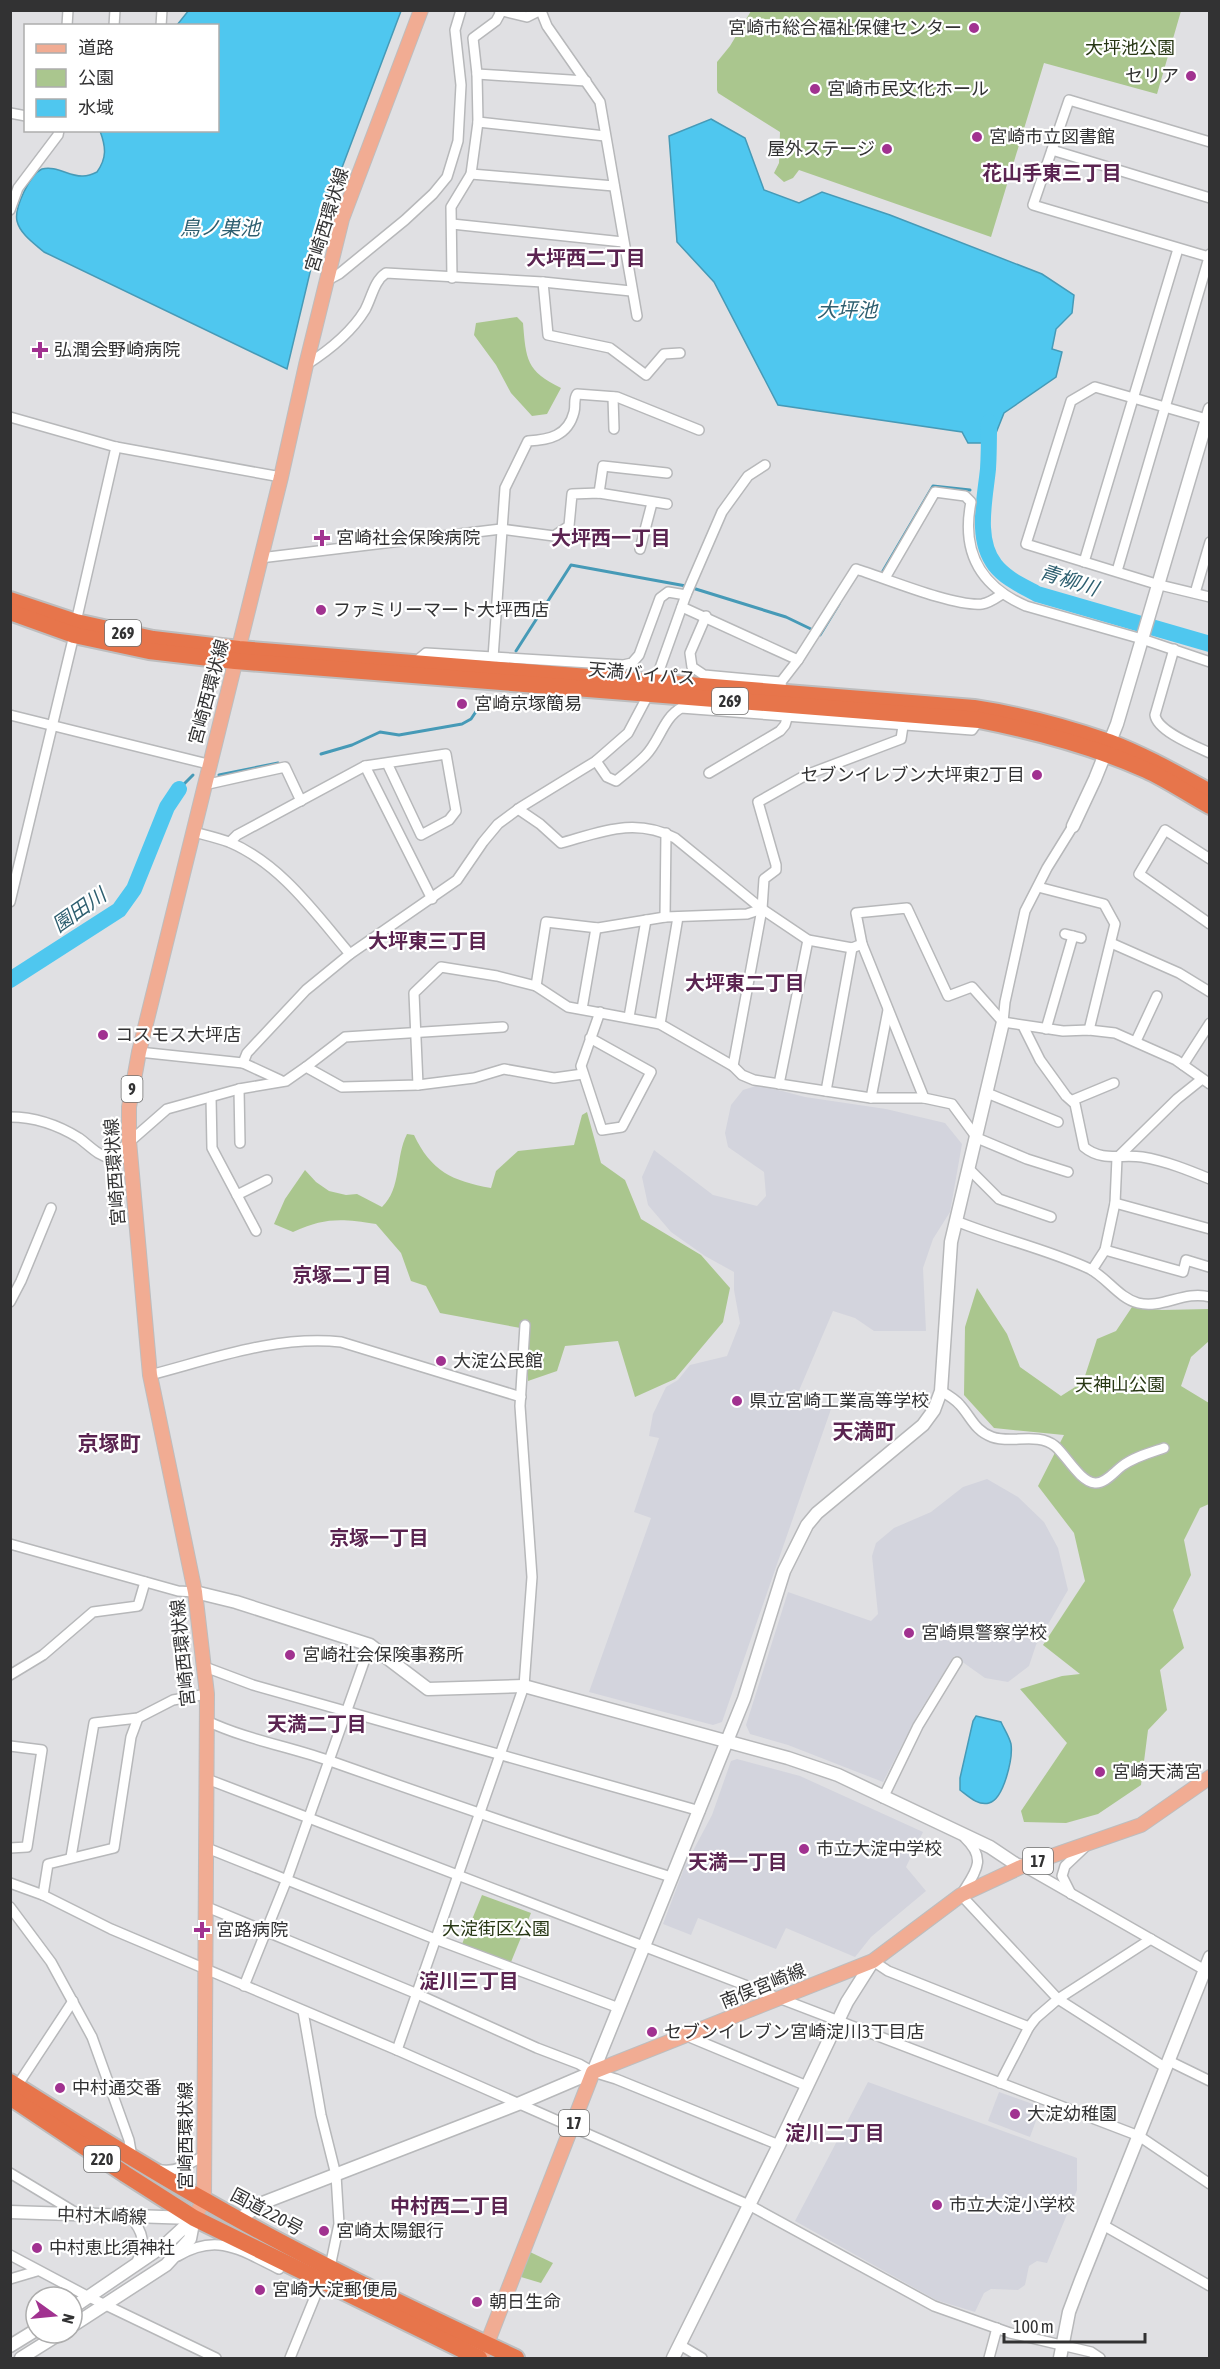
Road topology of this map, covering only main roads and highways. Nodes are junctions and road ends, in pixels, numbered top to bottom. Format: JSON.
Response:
{"nodes":[{"id":1,"x":421,"y":10,"type":"edge"},
{"id":2,"x":10,"y":600,"type":"edge"},
{"id":3,"x":10,"y":612,"type":"edge"},
{"id":4,"x":75,"y":629,"type":"junction"},
{"id":5,"x":237,"y":655,"type":"junction"},
{"id":6,"x":652,"y":688,"type":"junction"},
{"id":7,"x":1108,"y":748,"type":"junction"},
{"id":8,"x":1209,"y":792,"type":"edge"},
{"id":9,"x":1209,"y":806,"type":"edge"},
{"id":10,"x":1209,"y":1777,"type":"edge"},
{"id":11,"x":12,"y":2092,"type":"edge"},
{"id":12,"x":204,"y":2200,"type":"junction"},
{"id":13,"x":194,"y":2218,"type":"junction"},
{"id":14,"x":482,"y":2354,"type":"edge"},
{"id":15,"x":516,"y":2358,"type":"edge"}],
"edges":[{"from":1,"to":5,"type":"main road","name":"宮崎西環状線","number":"9"},
{"from":2,"to":4,"type":"highway","number":"269"},
{"from":3,"to":4,"type":"highway","number":"269"},
{"from":4,"to":5,"type":"highway","number":"269"},
{"from":5,"to":6,"type":"highway","name":"天満バイパス","number":"269"},
{"from":5,"to":6,"type":"highway","name":"天満バイパス","number":"269"},
{"from":5,"to":12,"type":"main road","name":"宮崎西環状線","number":"9"},
{"from":6,"to":7,"type":"highway","name":"天満バイパス","number":"269"},
{"from":6,"to":7,"type":"highway","name":"天満バイパス","number":"269"},
{"from":7,"to":8,"type":"highway","name":"天満バイパス","number":"269"},
{"from":7,"to":9,"type":"highway","name":"天満バイパス","number":"269"},
{"from":10,"to":14,"type":"main road","name":"南俣宮崎線","number":"17"},
{"from":11,"to":12,"type":"highway","name":"国道220号","number":"220"},
{"from":11,"to":13,"type":"highway","name":"国道220号","number":"220"},
{"from":12,"to":13,"type":"main road","name":"宮崎西環状線"},
{"from":12,"to":14,"type":"highway","name":"国道220号","number":"220"},
{"from":13,"to":14,"type":"highway","name":"国道220号","number":"220"},
{"from":14,"to":15,"type":"highway","name":"国道220号","number":"220"}]}
